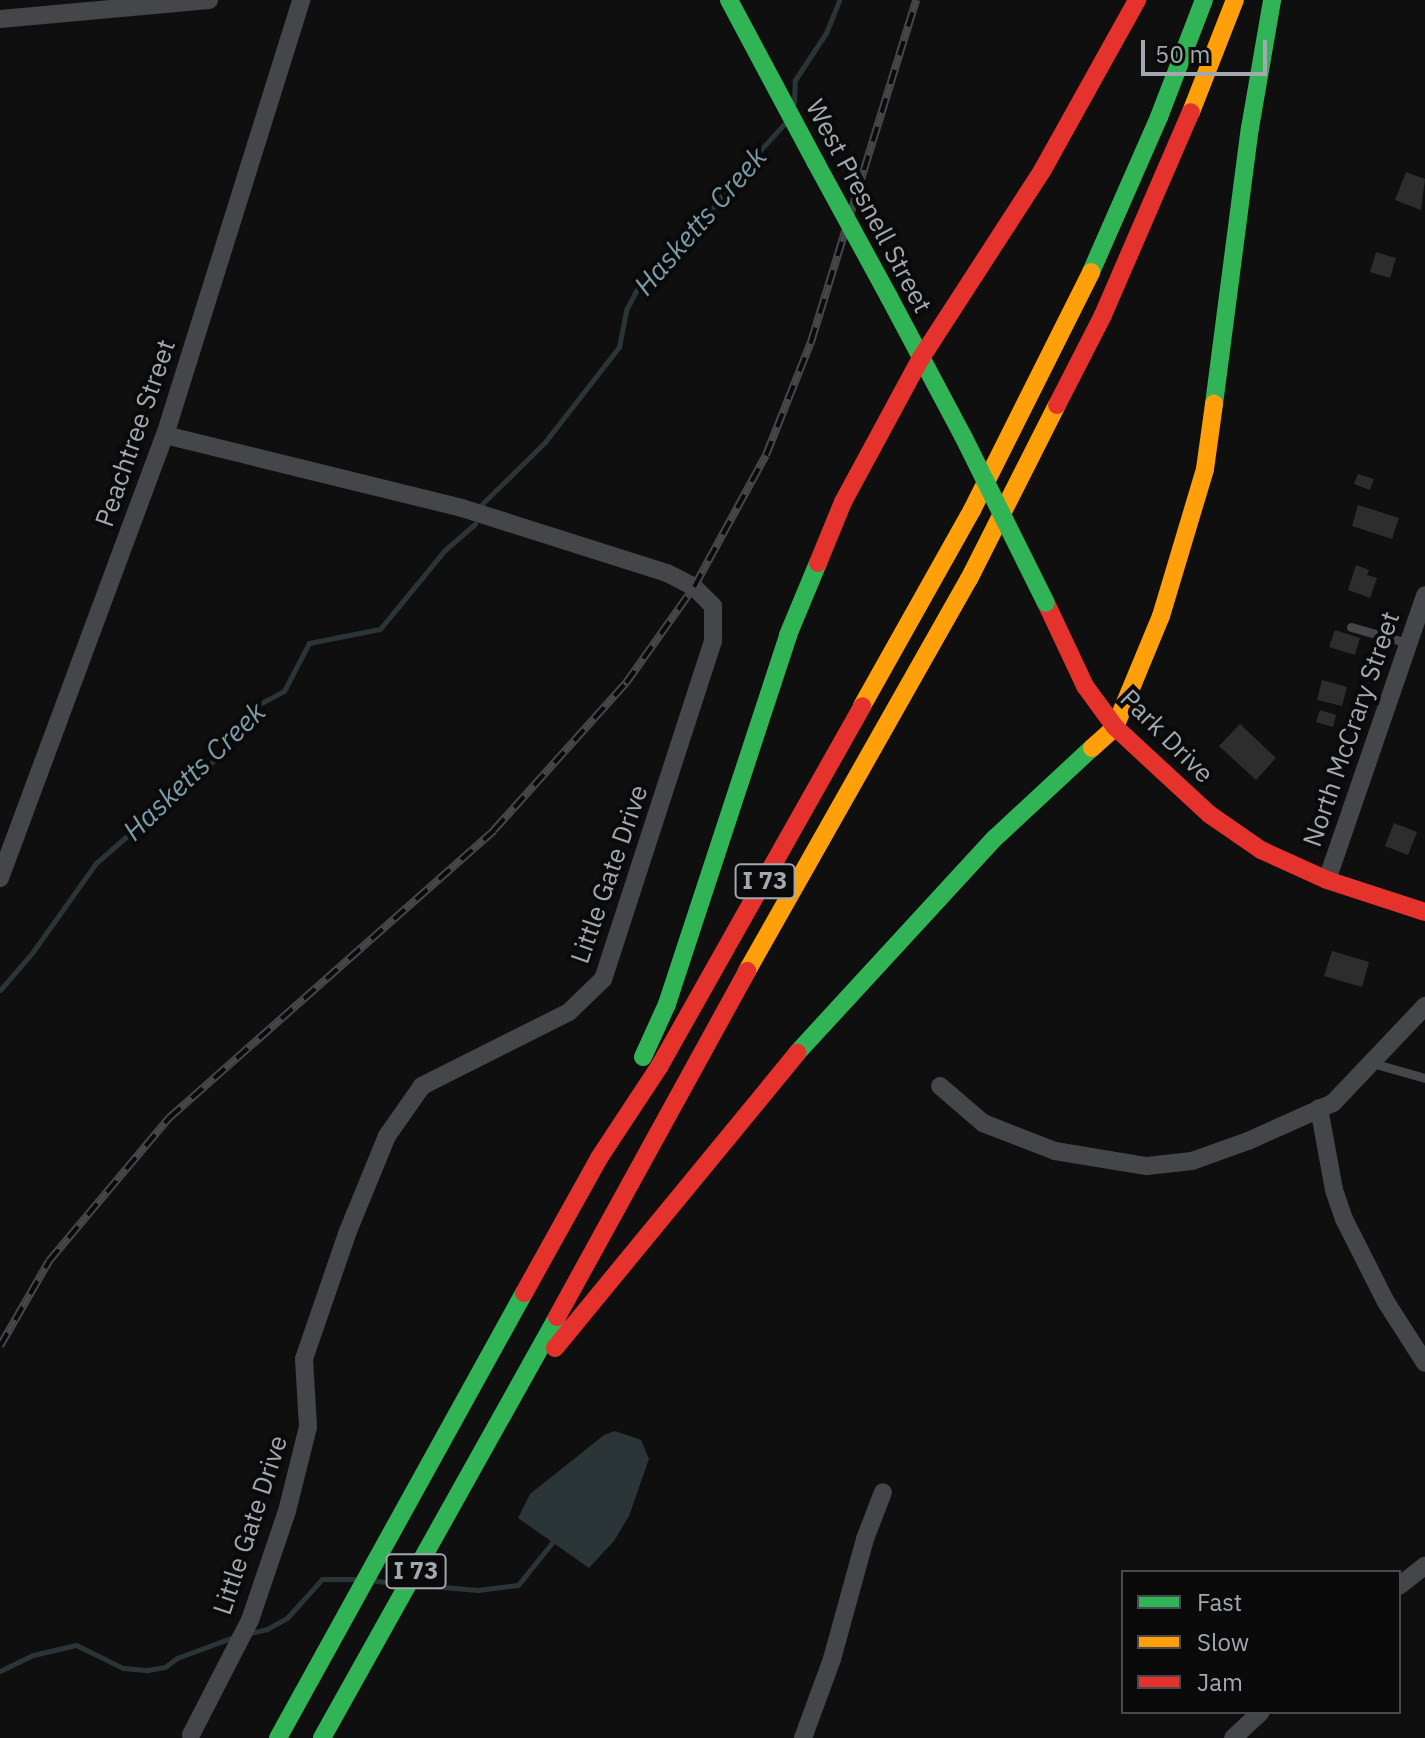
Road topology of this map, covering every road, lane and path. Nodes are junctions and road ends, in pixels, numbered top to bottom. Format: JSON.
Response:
{"nodes":[{"id":1,"x":301,"y":0,"type":"edge"},
{"id":2,"x":729,"y":0,"type":"edge"},
{"id":3,"x":1137,"y":0,"type":"edge"},
{"id":4,"x":1204,"y":0,"type":"edge"},
{"id":5,"x":1235,"y":0,"type":"edge"},
{"id":6,"x":1272,"y":0,"type":"edge"},
{"id":7,"x":204,"y":1,"type":"edge"},
{"id":8,"x":0,"y":19,"type":"edge"},
{"id":9,"x":921,"y":358,"type":"junction"},
{"id":10,"x":165,"y":435,"type":"junction"},
{"id":11,"x":963,"y":436,"type":"joint"},
{"id":12,"x":1425,"y":595,"type":"edge"},
{"id":13,"x":1351,"y":627,"type":"dead end"},
{"id":14,"x":1408,"y":643,"type":"junction"},
{"id":15,"x":1115,"y":727,"type":"junction"},
{"id":16,"x":0,"y":878,"type":"edge"},
{"id":17,"x":1327,"y":880,"type":"junction"},
{"id":18,"x":1425,"y":912,"type":"edge"},
{"id":19,"x":1425,"y":1006,"type":"edge"},
{"id":20,"x":1372,"y":1063,"type":"junction"},
{"id":21,"x":1425,"y":1078,"type":"edge"},
{"id":22,"x":940,"y":1086,"type":"dead end"},
{"id":23,"x":1319,"y":1108,"type":"junction"},
{"id":24,"x":599,"y":1158,"type":"junction"},
{"id":25,"x":1425,"y":1363,"type":"edge"},
{"id":26,"x":510,"y":1403,"type":"junction"},
{"id":27,"x":883,"y":1492,"type":"dead end"},
{"id":28,"x":1425,"y":1566,"type":"edge"},
{"id":29,"x":1401,"y":1584,"type":"edge"},
{"id":30,"x":1259,"y":1714,"type":"edge"},
{"id":31,"x":191,"y":1735,"type":"dead end"},
{"id":32,"x":278,"y":1738,"type":"edge"},
{"id":33,"x":322,"y":1738,"type":"edge"},
{"id":34,"x":803,"y":1738,"type":"edge"},
{"id":35,"x":1233,"y":1738,"type":"edge"}],
"edges":[{"from":1,"to":10,"type":"street","name":"Peachtree Street"},
{"from":2,"to":9,"type":"main road","name":"West Presnell Street","bridge":true},
{"from":3,"to":9,"type":"main road"},
{"from":4,"to":24,"type":"main road","number":"I 73"},
{"from":5,"to":26,"type":"main road","number":"I 73"},
{"from":6,"to":15,"type":"main road"},
{"from":7,"to":8,"type":"street"},
{"from":9,"to":11,"type":"main road","name":"West Presnell Street"},
{"from":9,"to":24,"type":"main road"},
{"from":10,"to":16,"type":"street","name":"Peachtree Street"},
{"from":10,"to":31,"type":"street","name":"Little Gate Drive"},
{"from":11,"to":15,"type":"main road","name":"Park Drive","bridge":true},
{"from":12,"to":14,"type":"street","name":"North McCrary Street"},
{"from":13,"to":14,"type":"lane"},
{"from":14,"to":17,"type":"street","name":"North McCrary Street"},
{"from":15,"to":17,"type":"main road","name":"Park Drive"},
{"from":15,"to":26,"type":"main road"},
{"from":17,"to":18,"type":"main road","name":"Park Drive"},
{"from":19,"to":20,"type":"street"},
{"from":20,"to":21,"type":"lane"},
{"from":20,"to":23,"type":"street"},
{"from":22,"to":23,"type":"street"},
{"from":23,"to":25,"type":"street"},
{"from":24,"to":32,"type":"main road","number":"I 73"},
{"from":26,"to":33,"type":"main road","number":"I 73"},
{"from":27,"to":34,"type":"street"},
{"from":28,"to":29,"type":"street"},
{"from":30,"to":35,"type":"street"}]}
